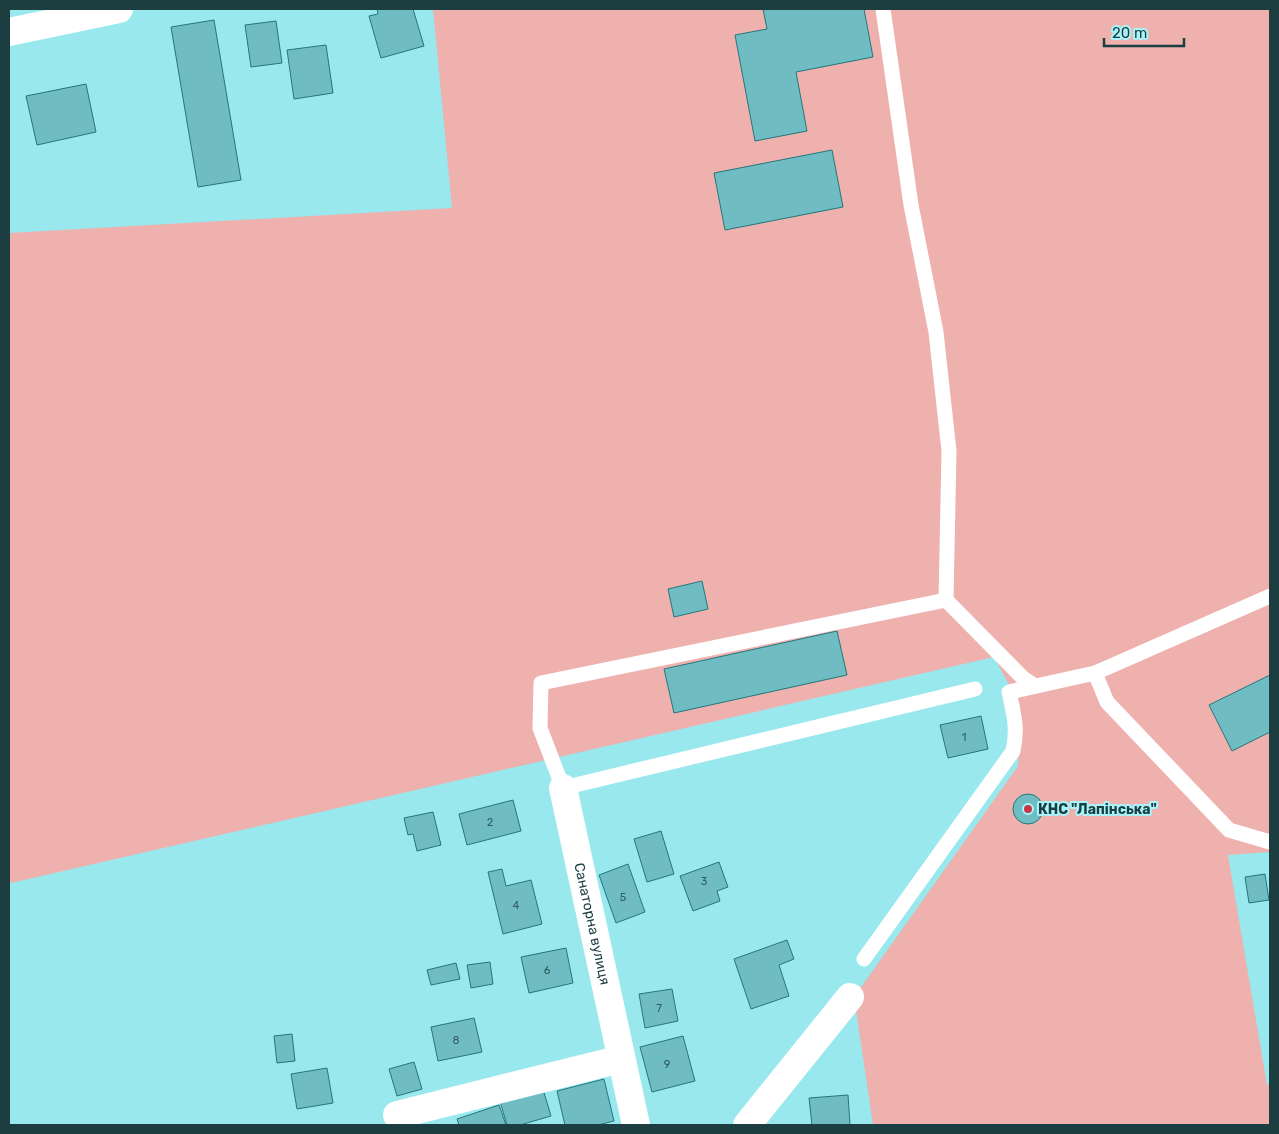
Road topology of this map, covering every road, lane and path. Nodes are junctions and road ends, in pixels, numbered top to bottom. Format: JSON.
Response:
{"nodes":[{"id":1,"x":119,"y":9,"type":"edge"},
{"id":2,"x":883,"y":9,"type":"edge"},
{"id":3,"x":9,"y":32,"type":"edge"},
{"id":4,"x":1270,"y":596,"type":"edge"},
{"id":5,"x":946,"y":600,"type":"junction"},
{"id":6,"x":1095,"y":673,"type":"junction"},
{"id":7,"x":1035,"y":686,"type":"junction"},
{"id":8,"x":975,"y":689,"type":"dead end"},
{"id":9,"x":563,"y":788,"type":"junction"},
{"id":10,"x":1270,"y":842,"type":"edge"},
{"id":11,"x":864,"y":959,"type":"dead end"},
{"id":12,"x":850,"y":997,"type":"dead end"},
{"id":13,"x":621,"y":1059,"type":"junction"},
{"id":14,"x":397,"y":1115,"type":"dead end"},
{"id":15,"x":636,"y":1125,"type":"edge"},
{"id":16,"x":747,"y":1125,"type":"edge"}],
"edges":[{"from":1,"to":3,"type":"street"},
{"from":2,"to":5,"type":"lane"},
{"from":4,"to":6,"type":"lane"},
{"from":5,"to":7,"type":"lane"},
{"from":5,"to":9,"type":"lane"},
{"from":6,"to":7,"type":"lane"},
{"from":6,"to":10,"type":"lane"},
{"from":7,"to":11,"type":"lane"},
{"from":8,"to":9,"type":"lane"},
{"from":9,"to":13,"type":"street","name":"Санаторна вулиця"},
{"from":12,"to":16,"type":"street"},
{"from":13,"to":14,"type":"street"},
{"from":13,"to":15,"type":"street","name":"Санаторна вулиця"}]}
